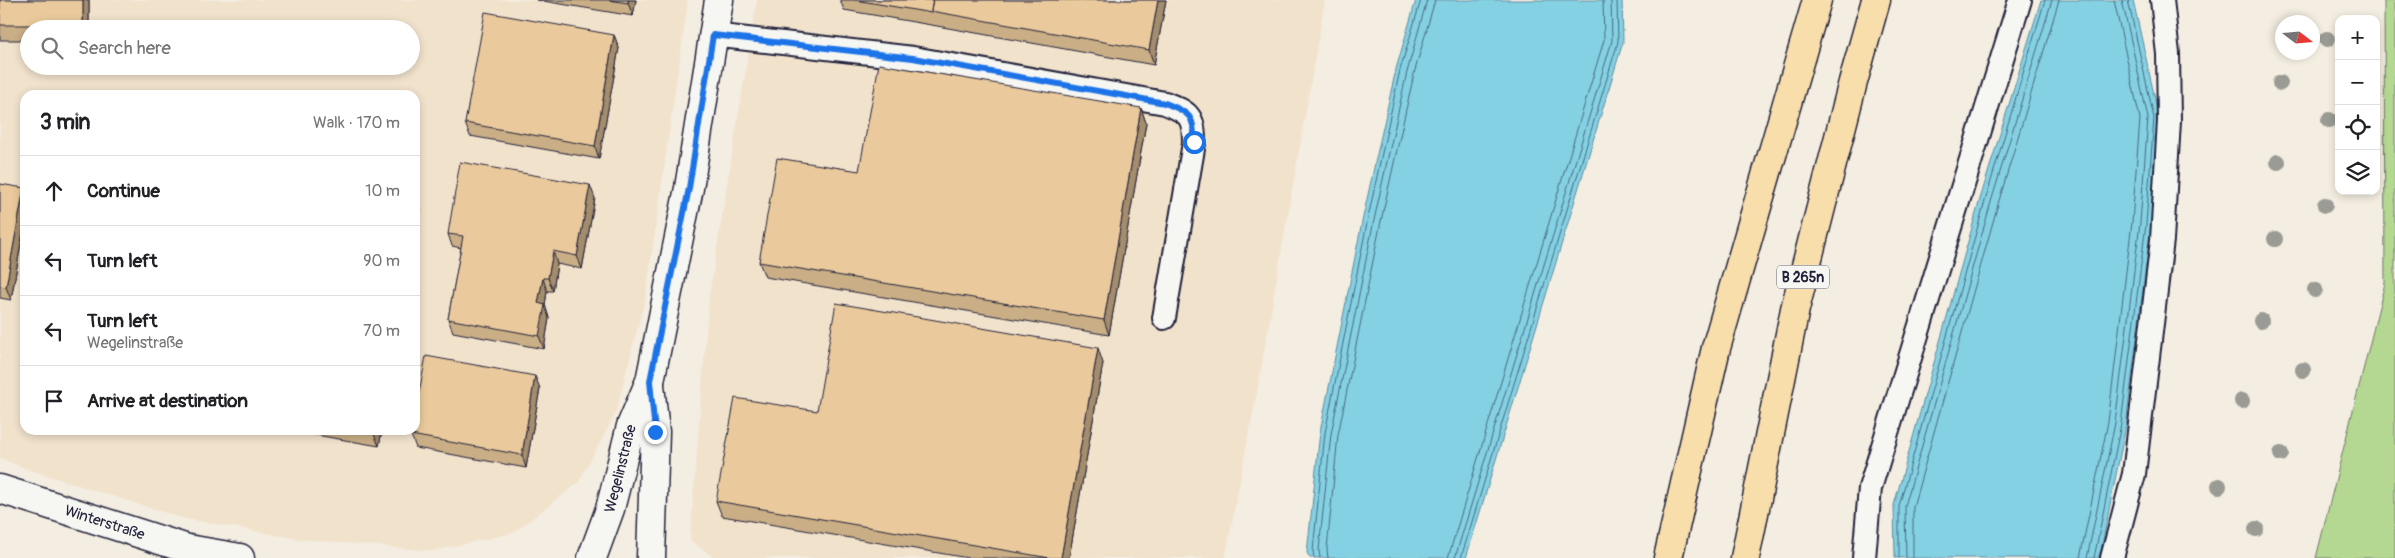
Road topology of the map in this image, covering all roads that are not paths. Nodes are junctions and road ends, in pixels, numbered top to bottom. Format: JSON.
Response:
{"nodes":[{"id":1,"x":719,"y":0,"type":"edge"},
{"id":2,"x":1817,"y":0,"type":"edge"},
{"id":3,"x":1876,"y":0,"type":"edge"},
{"id":4,"x":2020,"y":0,"type":"edge"},
{"id":5,"x":2162,"y":0,"type":"edge"},
{"id":6,"x":713,"y":35,"type":"junction"},
{"id":7,"x":1164,"y":318,"type":"dead end"},
{"id":8,"x":650,"y":381,"type":"junction"},
{"id":9,"x":0,"y":489,"type":"edge"},
{"id":10,"x":240,"y":558,"type":"edge"},
{"id":11,"x":592,"y":558,"type":"edge"},
{"id":12,"x":651,"y":558,"type":"edge"},
{"id":13,"x":1668,"y":558,"type":"edge"},
{"id":14,"x":1745,"y":558,"type":"edge"},
{"id":15,"x":1864,"y":558,"type":"edge"},
{"id":16,"x":2112,"y":558,"type":"edge"}],
"edges":[{"from":1,"to":6,"type":"street","name":"Wegelinstraße"},
{"from":2,"to":13,"type":"main road"},
{"from":3,"to":14,"type":"main road","number":"B 265n"},
{"from":4,"to":15,"type":"lane"},
{"from":5,"to":16,"type":"lane"},
{"from":6,"to":7,"type":"lane"},
{"from":6,"to":8,"type":"street","name":"Wegelinstraße"},
{"from":8,"to":11,"type":"street","name":"Wegelinstraße"},
{"from":8,"to":12,"type":"street","name":"Wegelinstraße"},
{"from":9,"to":10,"type":"street","name":"Winterstraße"}]}
